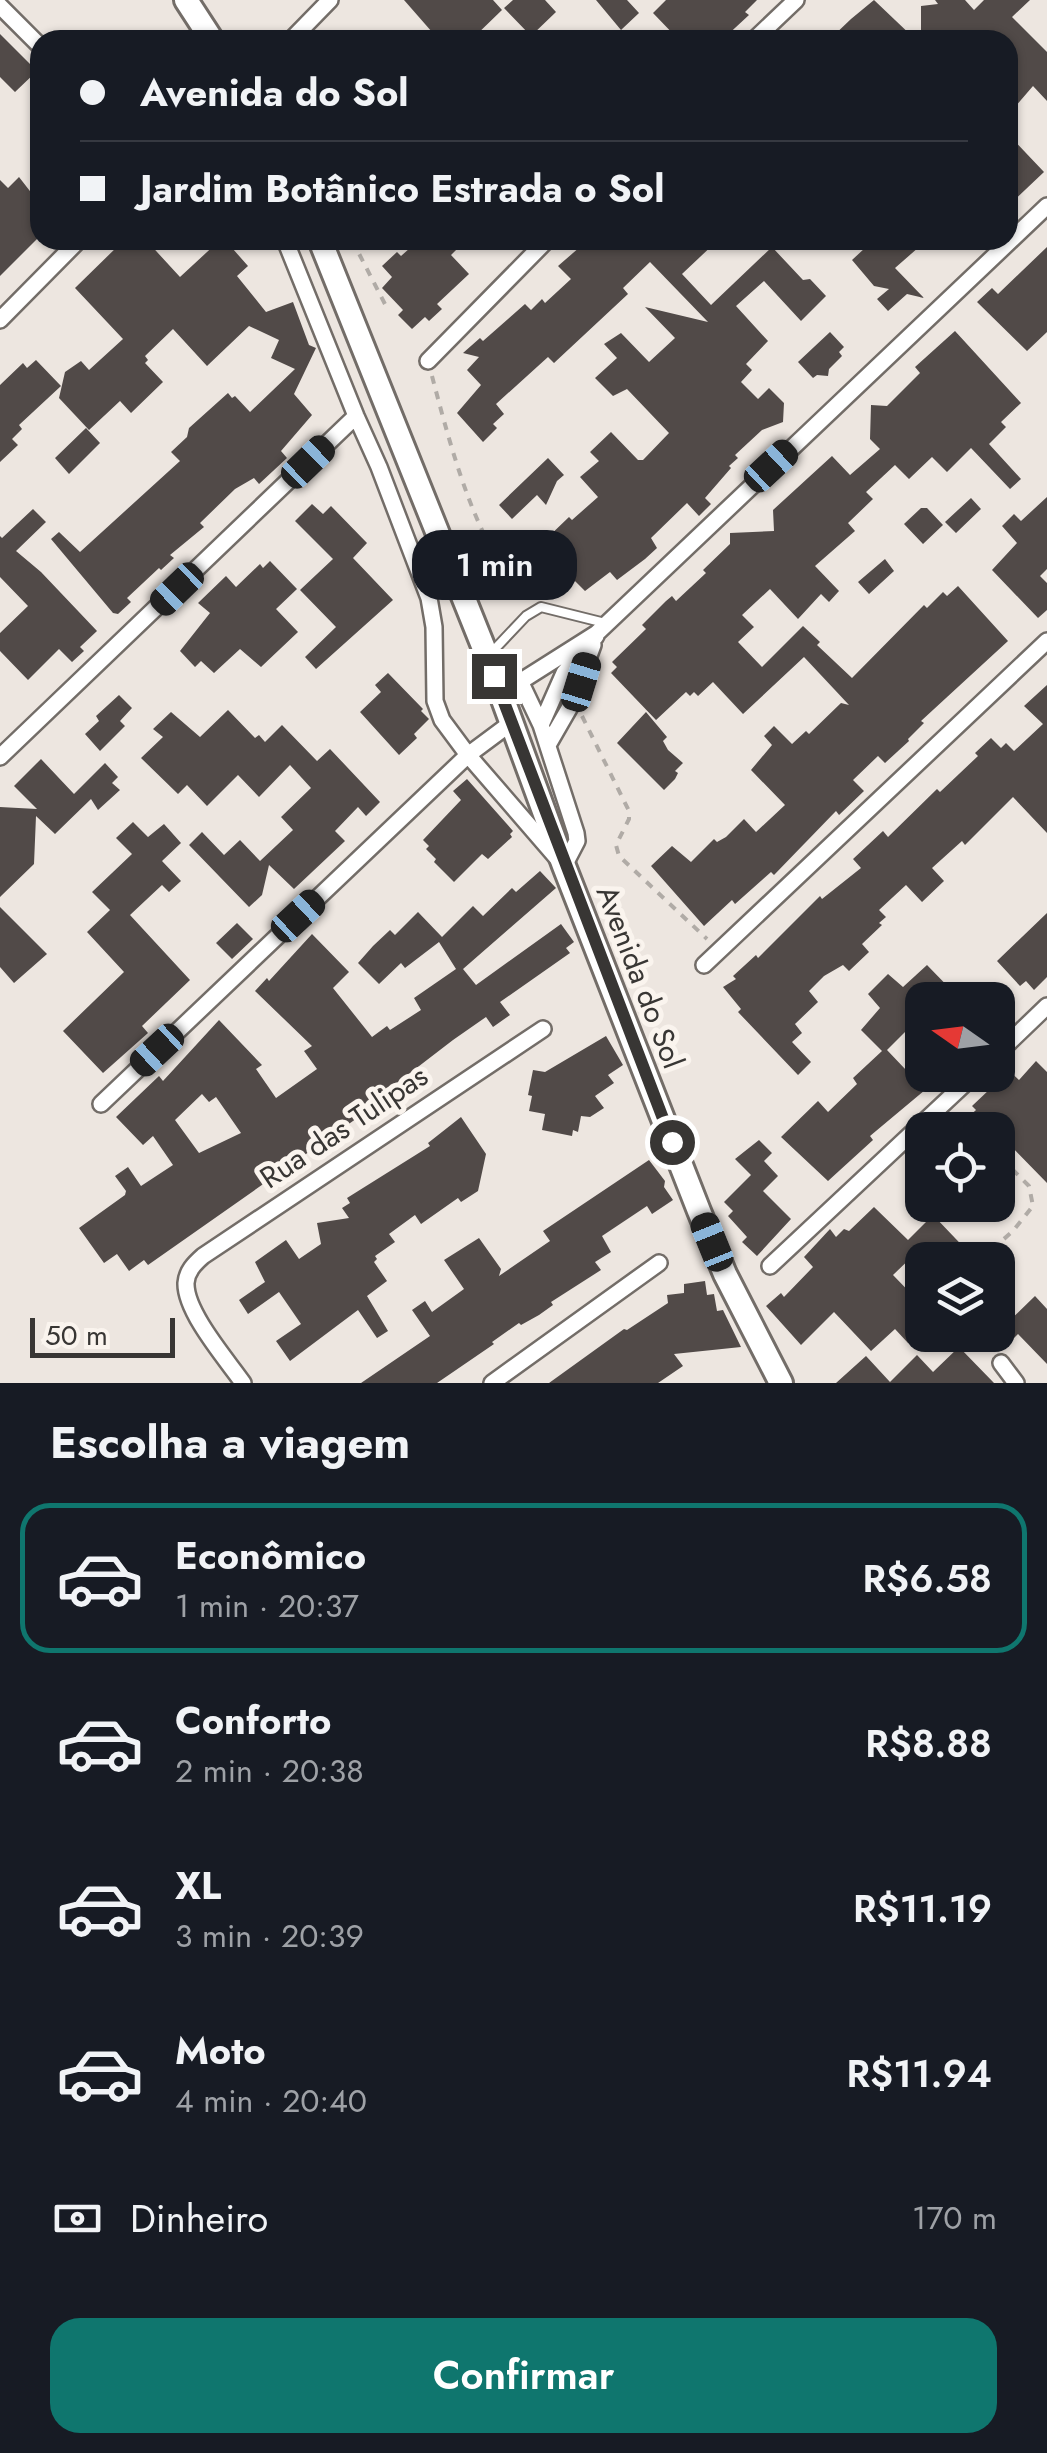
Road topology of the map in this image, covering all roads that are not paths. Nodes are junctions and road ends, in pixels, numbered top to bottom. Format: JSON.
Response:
{"nodes":[{"id":1,"x":186,"y":0,"type":"edge"},
{"id":2,"x":330,"y":0,"type":"edge"},
{"id":3,"x":796,"y":0,"type":"edge"},
{"id":4,"x":0,"y":6,"type":"edge"},
{"id":5,"x":206,"y":30,"type":"edge"},
{"id":6,"x":301,"y":30,"type":"edge"},
{"id":7,"x":764,"y":30,"type":"edge"},
{"id":8,"x":30,"y":36,"type":"edge"},
{"id":9,"x":1047,"y":206,"type":"edge"},
{"id":10,"x":1018,"y":233,"type":"edge"},
{"id":11,"x":69,"y":250,"type":"edge"},
{"id":12,"x":289,"y":250,"type":"edge"},
{"id":13,"x":324,"y":250,"type":"edge"},
{"id":14,"x":536,"y":250,"type":"edge"},
{"id":15,"x":1001,"y":250,"type":"edge"},
{"id":16,"x":0,"y":320,"type":"edge"},
{"id":17,"x":428,"y":361,"type":"road end"},
{"id":18,"x":356,"y":416,"type":"junction"},
{"id":19,"x":599,"y":630,"type":"junction"},
{"id":20,"x":1047,"y":641,"type":"edge"},
{"id":21,"x":488,"y":656,"type":"junction"},
{"id":22,"x":522,"y":683,"type":"junction"},
{"id":23,"x":499,"y":695,"type":"junction"},
{"id":24,"x":511,"y":723,"type":"junction"},
{"id":25,"x":540,"y":724,"type":"junction"},
{"id":26,"x":548,"y":746,"type":"junction"},
{"id":27,"x":468,"y":755,"type":"junction"},
{"id":28,"x":0,"y":758,"type":"edge"},
{"id":29,"x":564,"y":866,"type":"junction"},
{"id":30,"x":704,"y":965,"type":"dead end"},
{"id":31,"x":1047,"y":1006,"type":"edge"},
{"id":32,"x":542,"y":1029,"type":"dead end"},
{"id":33,"x":1015,"y":1037,"type":"edge"},
{"id":34,"x":956,"y":1092,"type":"edge"},
{"id":35,"x":101,"y":1104,"type":"dead end"},
{"id":36,"x":659,"y":1262,"type":"dead end"},
{"id":37,"x":770,"y":1266,"type":"dead end"},
{"id":38,"x":1001,"y":1363,"type":"dead end"},
{"id":39,"x":243,"y":1383,"type":"edge"},
{"id":40,"x":492,"y":1383,"type":"edge"},
{"id":41,"x":781,"y":1383,"type":"edge"},
{"id":42,"x":1016,"y":1383,"type":"edge"}],
"edges":[{"from":1,"to":5,"type":"street"},
{"from":2,"to":6,"type":"street"},
{"from":3,"to":7,"type":"street"},
{"from":4,"to":8,"type":"street"},
{"from":9,"to":10,"type":"street"},
{"from":11,"to":16,"type":"street"},
{"from":12,"to":18,"type":"street"},
{"from":13,"to":21,"type":"street","name":"Avenida do Sol"},
{"from":14,"to":17,"type":"street"},
{"from":15,"to":19,"type":"street"},
{"from":18,"to":27,"type":"street"},
{"from":18,"to":28,"type":"street"},
{"from":19,"to":21,"type":"lane"},
{"from":19,"to":22,"type":"street"},
{"from":19,"to":25,"type":"street"},
{"from":19,"to":26,"type":"street"},
{"from":20,"to":30,"type":"street"},
{"from":21,"to":23,"type":"street","name":"Avenida do Sol"},
{"from":22,"to":23,"type":"street"},
{"from":22,"to":25,"type":"street"},
{"from":23,"to":24,"type":"street","name":"Avenida do Sol"},
{"from":24,"to":27,"type":"street"},
{"from":24,"to":29,"type":"street","name":"Avenida do Sol"},
{"from":25,"to":26,"type":"street"},
{"from":26,"to":29,"type":"street"},
{"from":27,"to":29,"type":"street"},
{"from":27,"to":35,"type":"street"},
{"from":29,"to":41,"type":"street","name":"Avenida do Sol"},
{"from":31,"to":33,"type":"street"},
{"from":32,"to":39,"type":"street","name":"Rua das Tulipas"},
{"from":34,"to":37,"type":"street"},
{"from":36,"to":40,"type":"street"},
{"from":38,"to":42,"type":"street"}]}
